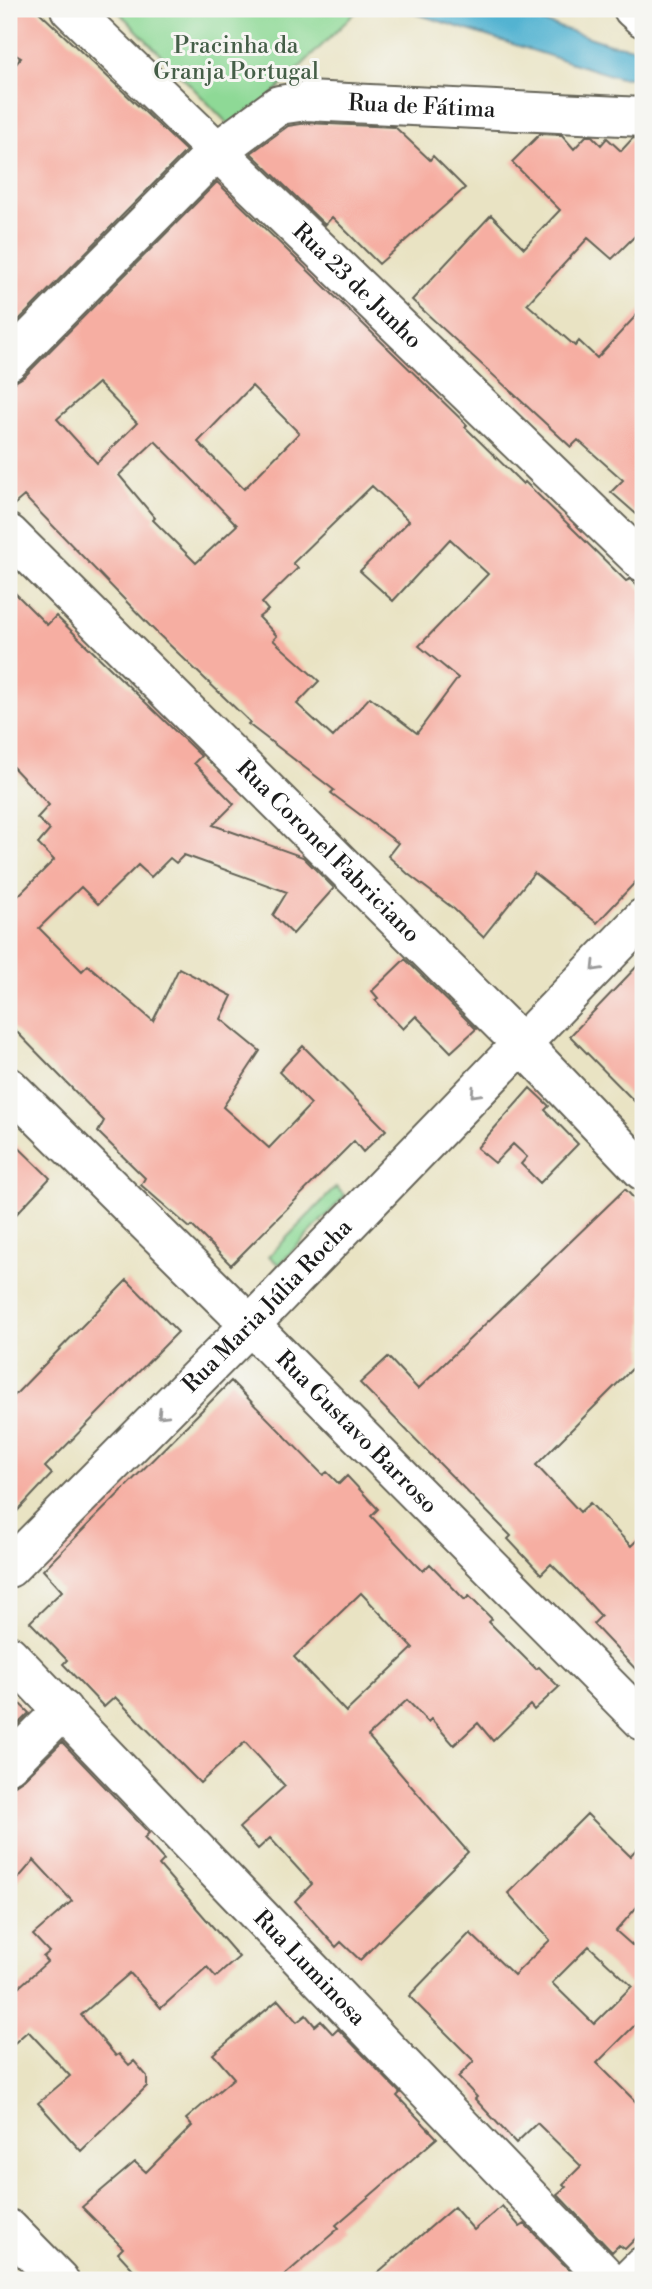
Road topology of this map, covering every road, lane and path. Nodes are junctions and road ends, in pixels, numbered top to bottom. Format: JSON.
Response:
{"nodes":[{"id":1,"x":70,"y":9,"type":"edge"},
{"id":2,"x":634,"y":9,"type":"edge"},
{"id":3,"x":643,"y":18,"type":"edge"},
{"id":4,"x":643,"y":117,"type":"edge"},
{"id":5,"x":217,"y":151,"type":"junction"},
{"id":6,"x":10,"y":357,"type":"edge"},
{"id":7,"x":9,"y":534,"type":"edge"},
{"id":8,"x":643,"y":562,"type":"edge"},
{"id":9,"x":643,"y":918,"type":"edge"},
{"id":10,"x":522,"y":1044,"type":"junction"},
{"id":11,"x":9,"y":1087,"type":"edge"},
{"id":12,"x":643,"y":1171,"type":"edge"},
{"id":13,"x":250,"y":1325,"type":"junction"},
{"id":14,"x":9,"y":1568,"type":"edge"},
{"id":15,"x":9,"y":1655,"type":"edge"},
{"id":16,"x":63,"y":1710,"type":"junction"},
{"id":17,"x":643,"y":1721,"type":"edge"},
{"id":18,"x":9,"y":1764,"type":"edge"},
{"id":19,"x":12,"y":2237,"type":"edge"},
{"id":20,"x":643,"y":2266,"type":"edge"},
{"id":21,"x":59,"y":2280,"type":"edge"},
{"id":22,"x":609,"y":2280,"type":"edge"},
{"id":23,"x":629,"y":2280,"type":"edge"}],
"edges":[{"from":1,"to":5,"type":"street","name":"Rua 23 de Junho"},
{"from":2,"to":3,"type":"street"},
{"from":4,"to":5,"type":"street","name":"Rua de Fátima"},
{"from":5,"to":6,"type":"street","name":"Rua de Fátima"},
{"from":5,"to":8,"type":"street","name":"Rua 23 de Junho"},
{"from":7,"to":10,"type":"street","name":"Rua Coronel Fabriciano"},
{"from":9,"to":10,"type":"street","name":"Rua Maria Júlia Rocha","one_way":true},
{"from":10,"to":12,"type":"street","name":"Rua Coronel Fabriciano"},
{"from":10,"to":13,"type":"street","name":"Rua Maria Júlia Rocha","one_way":true},
{"from":11,"to":13,"type":"street","name":"Rua Gustavo Barroso"},
{"from":13,"to":14,"type":"street","name":"Rua Maria Júlia Rocha","one_way":true},
{"from":13,"to":17,"type":"street","name":"Rua Gustavo Barroso"},
{"from":15,"to":16,"type":"street","name":"Rua Luminosa"},
{"from":16,"to":18,"type":"street"},
{"from":16,"to":22,"type":"street","name":"Rua Luminosa"},
{"from":19,"to":21,"type":"street"},
{"from":20,"to":23,"type":"street"}]}
